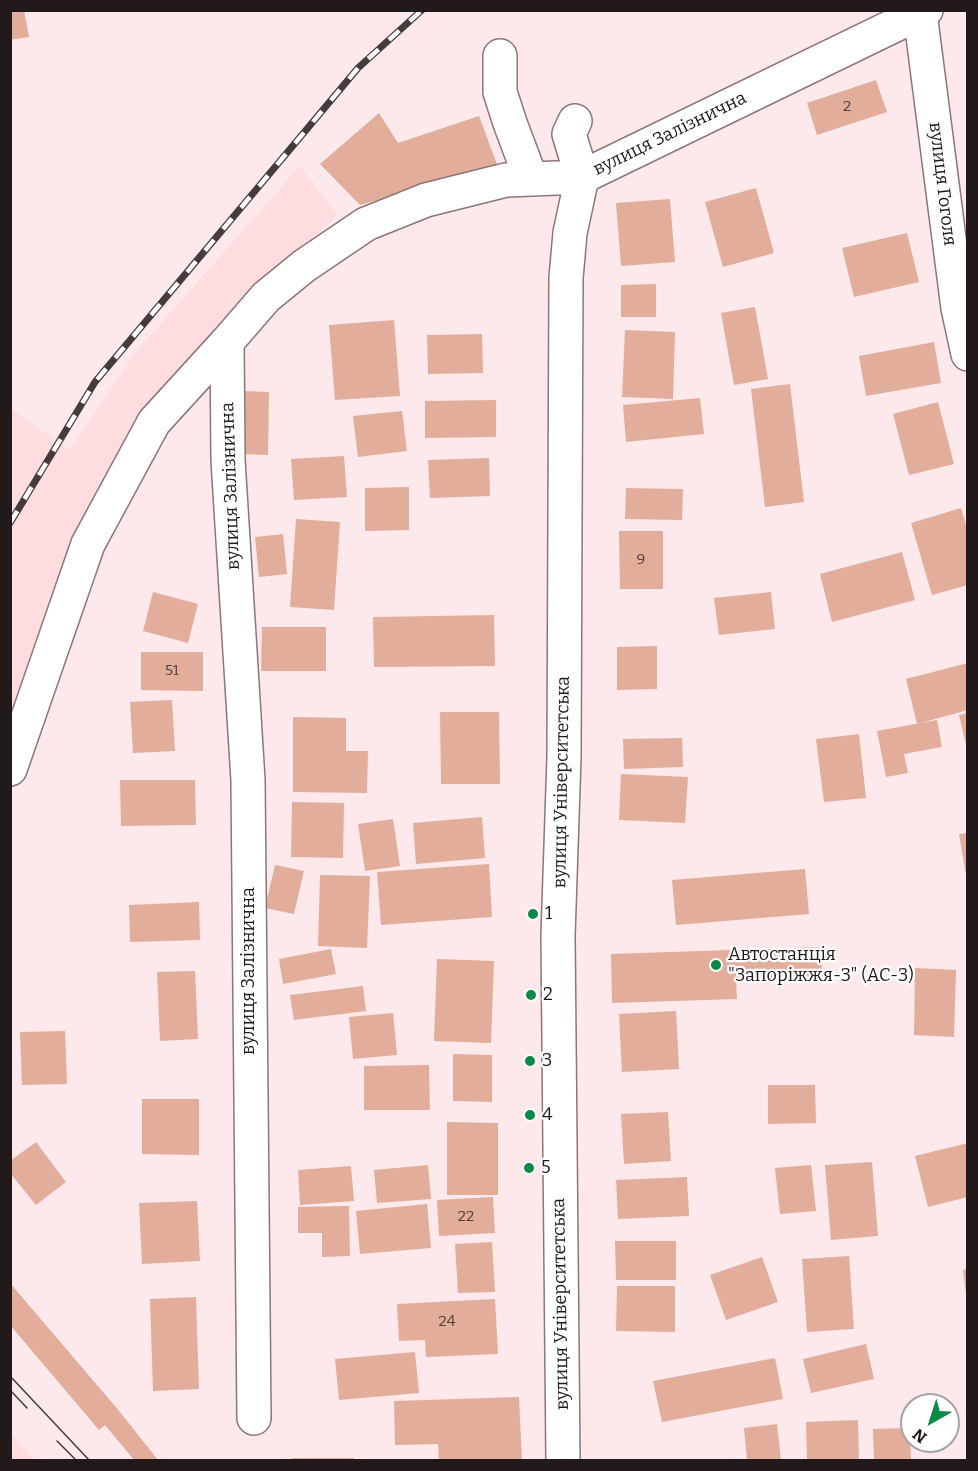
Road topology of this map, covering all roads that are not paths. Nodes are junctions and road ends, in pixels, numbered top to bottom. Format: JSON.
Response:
{"nodes":[{"id":1,"x":923,"y":12,"type":"edge"},
{"id":2,"x":500,"y":56,"type":"dead end"},
{"id":3,"x":574,"y":121,"type":"dead end"},
{"id":4,"x":582,"y":177,"type":"junction"},
{"id":5,"x":531,"y":179,"type":"junction"},
{"id":6,"x":227,"y":342,"type":"junction"},
{"id":7,"x":968,"y":354,"type":"edge"},
{"id":8,"x":10,"y":769,"type":"edge"},
{"id":9,"x":254,"y":1418,"type":"dead end"},
{"id":10,"x":563,"y":1461,"type":"edge"}],
"edges":[{"from":1,"to":4,"type":"street","name":"вулиця Залізнична"},
{"from":1,"to":7,"type":"street","name":"вулиця Гоголя"},
{"from":2,"to":5,"type":"street"},
{"from":3,"to":4,"type":"street"},
{"from":4,"to":5,"type":"street","name":"вулиця Залізнична"},
{"from":4,"to":10,"type":"street","name":"вулиця Університетська"},
{"from":5,"to":6,"type":"street","name":"вулиця Залізнична"},
{"from":6,"to":8,"type":"street"},
{"from":6,"to":9,"type":"street","name":"вулиця Залізнична"}]}
